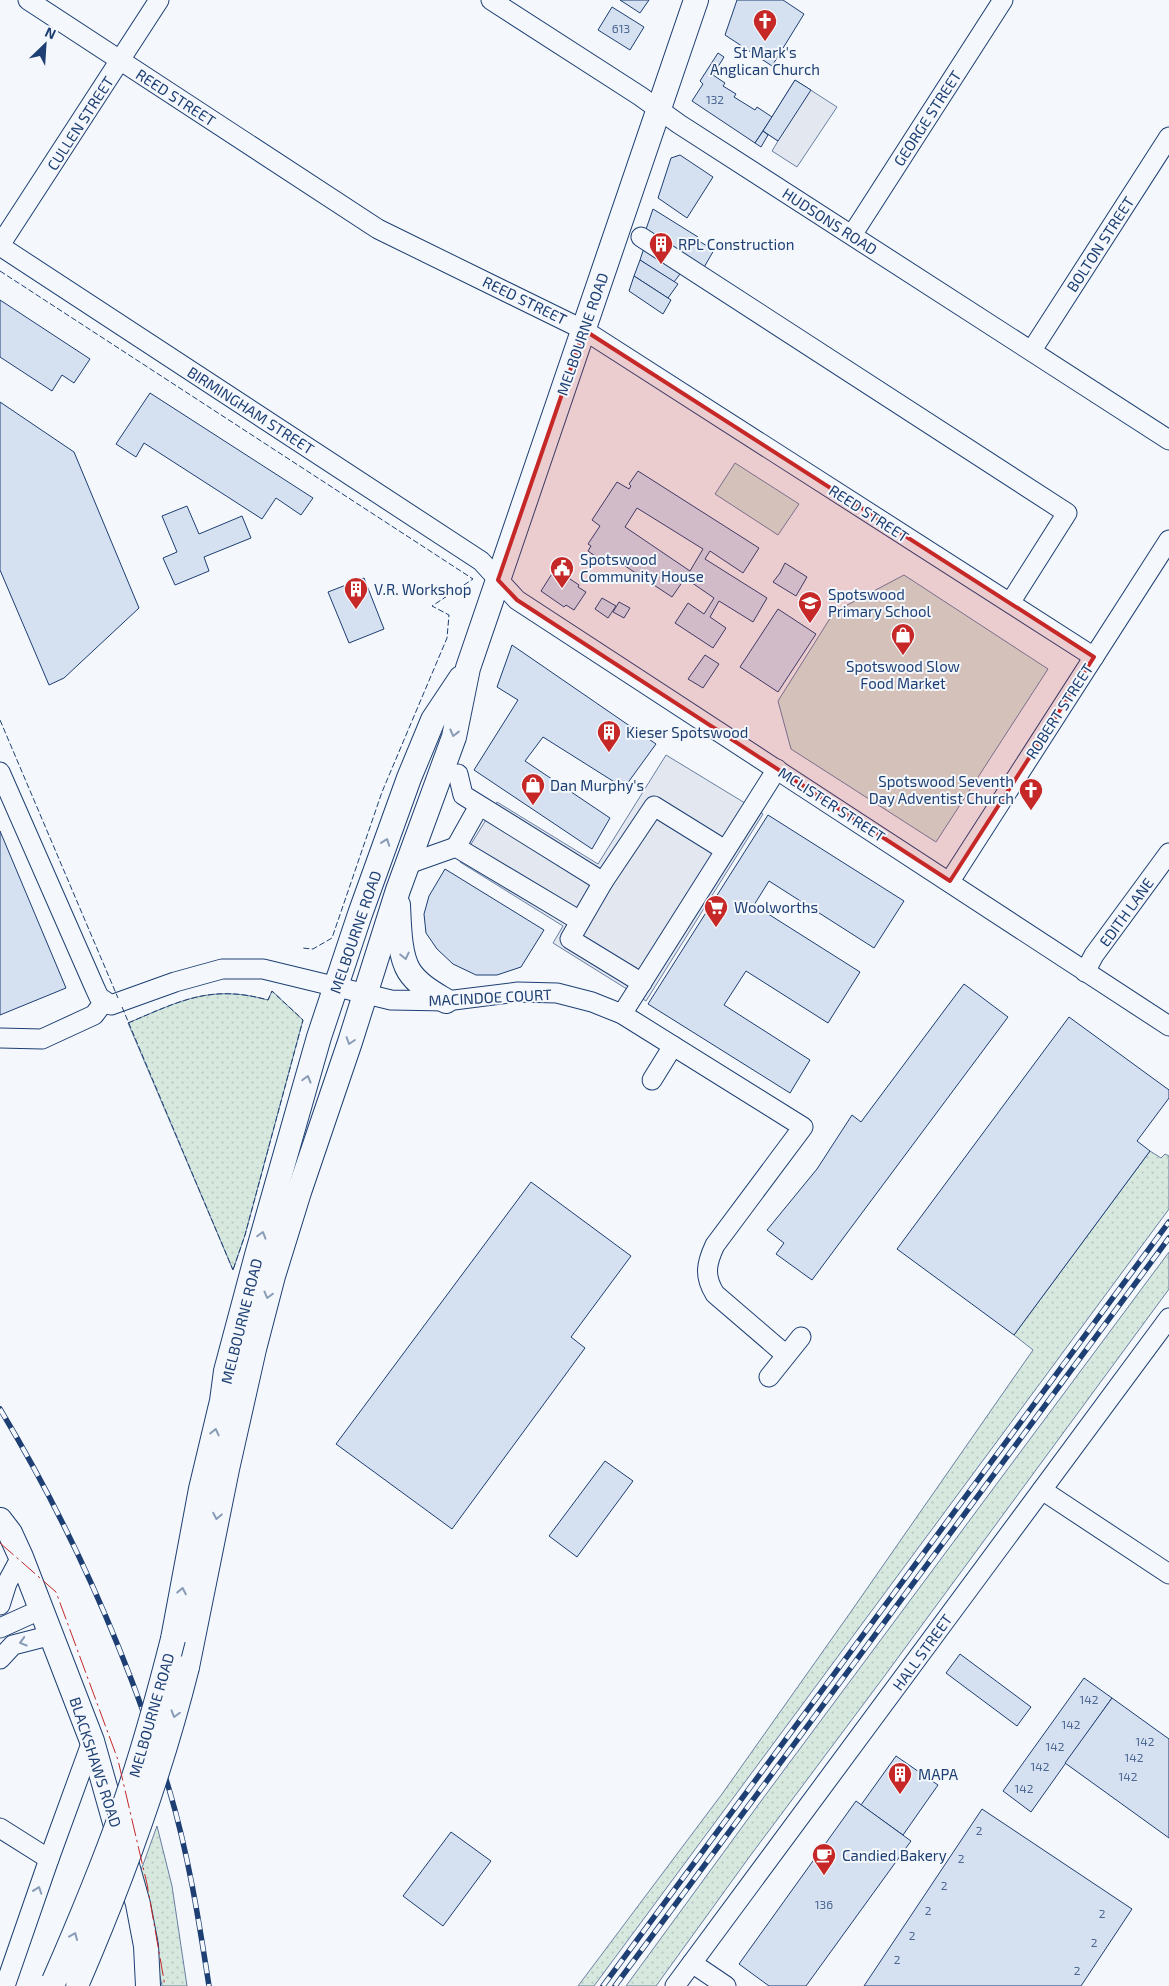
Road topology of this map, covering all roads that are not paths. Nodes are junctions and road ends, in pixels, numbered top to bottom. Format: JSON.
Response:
{"nodes":[{"id":1,"x":28,"y":0,"type":"edge"},
{"id":2,"x":159,"y":0,"type":"edge"},
{"id":3,"x":491,"y":0,"type":"edge"},
{"id":4,"x":696,"y":0,"type":"edge"},
{"id":5,"x":1003,"y":0,"type":"edge"},
{"id":6,"x":120,"y":60,"type":"junction"},
{"id":7,"x":658,"y":109,"type":"junction"},
{"id":8,"x":1169,"y":137,"type":"edge"},
{"id":9,"x":852,"y":235,"type":"junction"},
{"id":10,"x":641,"y":237,"type":"dead end"},
{"id":11,"x":0,"y":246,"type":"edge"},
{"id":12,"x":584,"y":330,"type":"junction"},
{"id":13,"x":1032,"y":350,"type":"junction"},
{"id":14,"x":1169,"y":440,"type":"edge"},
{"id":15,"x":1169,"y":540,"type":"edge"},
{"id":16,"x":498,"y":580,"type":"junction"},
{"id":17,"x":1010,"y":603,"type":"junction"},
{"id":18,"x":1094,"y":657,"type":"junction"},
{"id":19,"x":468,"y":668,"type":"junction"},
{"id":20,"x":777,"y":769,"type":"junction"},
{"id":21,"x":0,"y":772,"type":"edge"},
{"id":22,"x":458,"y":774,"type":"dead end"},
{"id":23,"x":479,"y":806,"type":"junction"},
{"id":24,"x":456,"y":847,"type":"junction"},
{"id":25,"x":725,"y":850,"type":"junction"},
{"id":26,"x":1169,"y":853,"type":"edge"},
{"id":27,"x":408,"y":864,"type":"junction"},
{"id":28,"x":950,"y":881,"type":"junction"},
{"id":29,"x":603,"y":882,"type":"junction"},
{"id":30,"x":398,"y":890,"type":"junction"},
{"id":31,"x":580,"y":921,"type":"junction"},
{"id":32,"x":1085,"y":972,"type":"junction"},
{"id":33,"x":642,"y":983,"type":"junction"},
{"id":34,"x":336,"y":988,"type":"junction"},
{"id":35,"x":364,"y":994,"type":"junction"},
{"id":36,"x":446,"y":1001,"type":"junction"},
{"id":37,"x":112,"y":1002,"type":"junction"},
{"id":38,"x":622,"y":1014,"type":"junction"},
{"id":39,"x":1169,"y":1026,"type":"edge"},
{"id":40,"x":0,"y":1038,"type":"edge"},
{"id":41,"x":673,"y":1046,"type":"junction"},
{"id":42,"x":652,"y":1080,"type":"dead end"},
{"id":43,"x":1169,"y":1318,"type":"edge"},
{"id":44,"x":801,"y":1337,"type":"dead end"},
{"id":45,"x":786,"y":1355,"type":"junction"},
{"id":46,"x":769,"y":1377,"type":"dead end"},
{"id":47,"x":1042,"y":1490,"type":"junction"},
{"id":48,"x":0,"y":1520,"type":"edge"},
{"id":49,"x":21,"y":1557,"type":"junction"},
{"id":50,"x":1169,"y":1574,"type":"edge"},
{"id":51,"x":0,"y":1606,"type":"edge"},
{"id":52,"x":42,"y":1609,"type":"junction"},
{"id":53,"x":0,"y":1628,"type":"edge"},
{"id":54,"x":52,"y":1635,"type":"junction"},
{"id":55,"x":0,"y":1659,"type":"edge"},
{"id":56,"x":92,"y":1741,"type":"junction"},
{"id":57,"x":0,"y":1828,"type":"edge"},
{"id":58,"x":49,"y":1859,"type":"junction"},
{"id":59,"x":692,"y":1964,"type":"junction"},
{"id":60,"x":65,"y":1983,"type":"edge"},
{"id":61,"x":5,"y":1986,"type":"edge"},
{"id":62,"x":148,"y":1986,"type":"edge"},
{"id":63,"x":675,"y":1986,"type":"edge"},
{"id":64,"x":726,"y":1986,"type":"edge"}],
"edges":[{"from":1,"to":6,"type":"street","name":"REED STREET"},
{"from":2,"to":6,"type":"street","name":"CULLEN STREET"},
{"from":3,"to":7,"type":"street","name":"HUDSONS ROAD"},
{"from":4,"to":7,"type":"main road","name":"MELBOURNE ROAD"},
{"from":5,"to":9,"type":"street","name":"GEORGE STREET"},
{"from":6,"to":11,"type":"street","name":"CULLEN STREET"},
{"from":6,"to":12,"type":"street","name":"REED STREET"},
{"from":7,"to":9,"type":"street","name":"HUDSONS ROAD"},
{"from":7,"to":12,"type":"main road","name":"MELBOURNE ROAD"},
{"from":8,"to":13,"type":"street","name":"BOLTON STREET"},
{"from":9,"to":13,"type":"street","name":"HUDSONS ROAD"},
{"from":10,"to":17,"type":"street"},
{"from":11,"to":16,"type":"street","name":"BIRMINGHAM STREET"},
{"from":12,"to":16,"type":"main road","name":"MELBOURNE ROAD"},
{"from":12,"to":17,"type":"street","name":"REED STREET"},
{"from":13,"to":14,"type":"street","name":"HUDSONS ROAD"},
{"from":15,"to":18,"type":"street","name":"ROBERT STREET"},
{"from":16,"to":19,"type":"main road","name":"MELBOURNE ROAD"},
{"from":16,"to":20,"type":"street","name":"MCLISTER STREET"},
{"from":17,"to":18,"type":"street","name":"REED STREET"},
{"from":18,"to":28,"type":"street","name":"ROBERT STREET"},
{"from":19,"to":27,"type":"main road","name":"MELBOURNE ROAD","one_way":true},
{"from":34,"to":19,"type":"main road","name":"MELBOURNE ROAD","one_way":true},
{"from":20,"to":25,"type":"street"},
{"from":20,"to":28,"type":"street","name":"MCLISTER STREET"},
{"from":21,"to":37,"type":"street"},
{"from":22,"to":23,"type":"street"},
{"from":23,"to":24,"type":"street"},
{"from":23,"to":29,"type":"street"},
{"from":24,"to":27,"type":"street"},
{"from":24,"to":31,"type":"street"},
{"from":25,"to":29,"type":"street"},
{"from":25,"to":33,"type":"street"},
{"from":26,"to":32,"type":"street","name":"EDITH LANE"},
{"from":27,"to":30,"type":"main road","name":"MELBOURNE ROAD"},
{"from":28,"to":32,"type":"street","name":"MCLISTER STREET"},
{"from":29,"to":31,"type":"street"},
{"from":30,"to":35,"type":"main road","name":"MELBOURNE ROAD"},
{"from":30,"to":36,"type":"main road","one_way":true},
{"from":31,"to":33,"type":"street"},
{"from":32,"to":39,"type":"street","name":"MCLISTER STREET"},
{"from":33,"to":38,"type":"street"},
{"from":34,"to":35,"type":"street","name":"MACINDOE COURT"},
{"from":34,"to":37,"type":"street","name":"MACINDOE COURT"},
{"from":60,"to":34,"type":"main road","name":"MELBOURNE ROAD","one_way":true,"bridge":true},
{"from":35,"to":36,"type":"street","name":"MACINDOE COURT"},
{"from":35,"to":60,"type":"main road","name":"MELBOURNE ROAD","one_way":true,"bridge":true},
{"from":36,"to":38,"type":"street","name":"MACINDOE COURT"},
{"from":37,"to":40,"type":"street"},
{"from":38,"to":41,"type":"street","name":"MACINDOE COURT"},
{"from":41,"to":42,"type":"street"},
{"from":41,"to":45,"type":"street","name":"MACINDOE COURT"},
{"from":43,"to":47,"type":"street","name":"HALL STREET"},
{"from":44,"to":45,"type":"street"},
{"from":45,"to":46,"type":"street"},
{"from":47,"to":50,"type":"street"},
{"from":47,"to":59,"type":"street","name":"HALL STREET"},
{"from":48,"to":49,"type":"main road","name":"BLACKSHAWS ROAD"},
{"from":49,"to":51,"type":"street"},
{"from":49,"to":52,"type":"main road","name":"BLACKSHAWS ROAD"},
{"from":52,"to":53,"type":"street"},
{"from":52,"to":54,"type":"main road","name":"BLACKSHAWS ROAD"},
{"from":54,"to":55,"type":"street","one_way":true},
{"from":54,"to":56,"type":"main road","name":"BLACKSHAWS ROAD"},
{"from":56,"to":58,"type":"street"},
{"from":56,"to":62,"type":"main road","name":"BLACKSHAWS ROAD"},
{"from":57,"to":58,"type":"street"},
{"from":61,"to":58,"type":"street","one_way":true},
{"from":59,"to":63,"type":"street","name":"HALL STREET"},
{"from":59,"to":64,"type":"street"}]}
